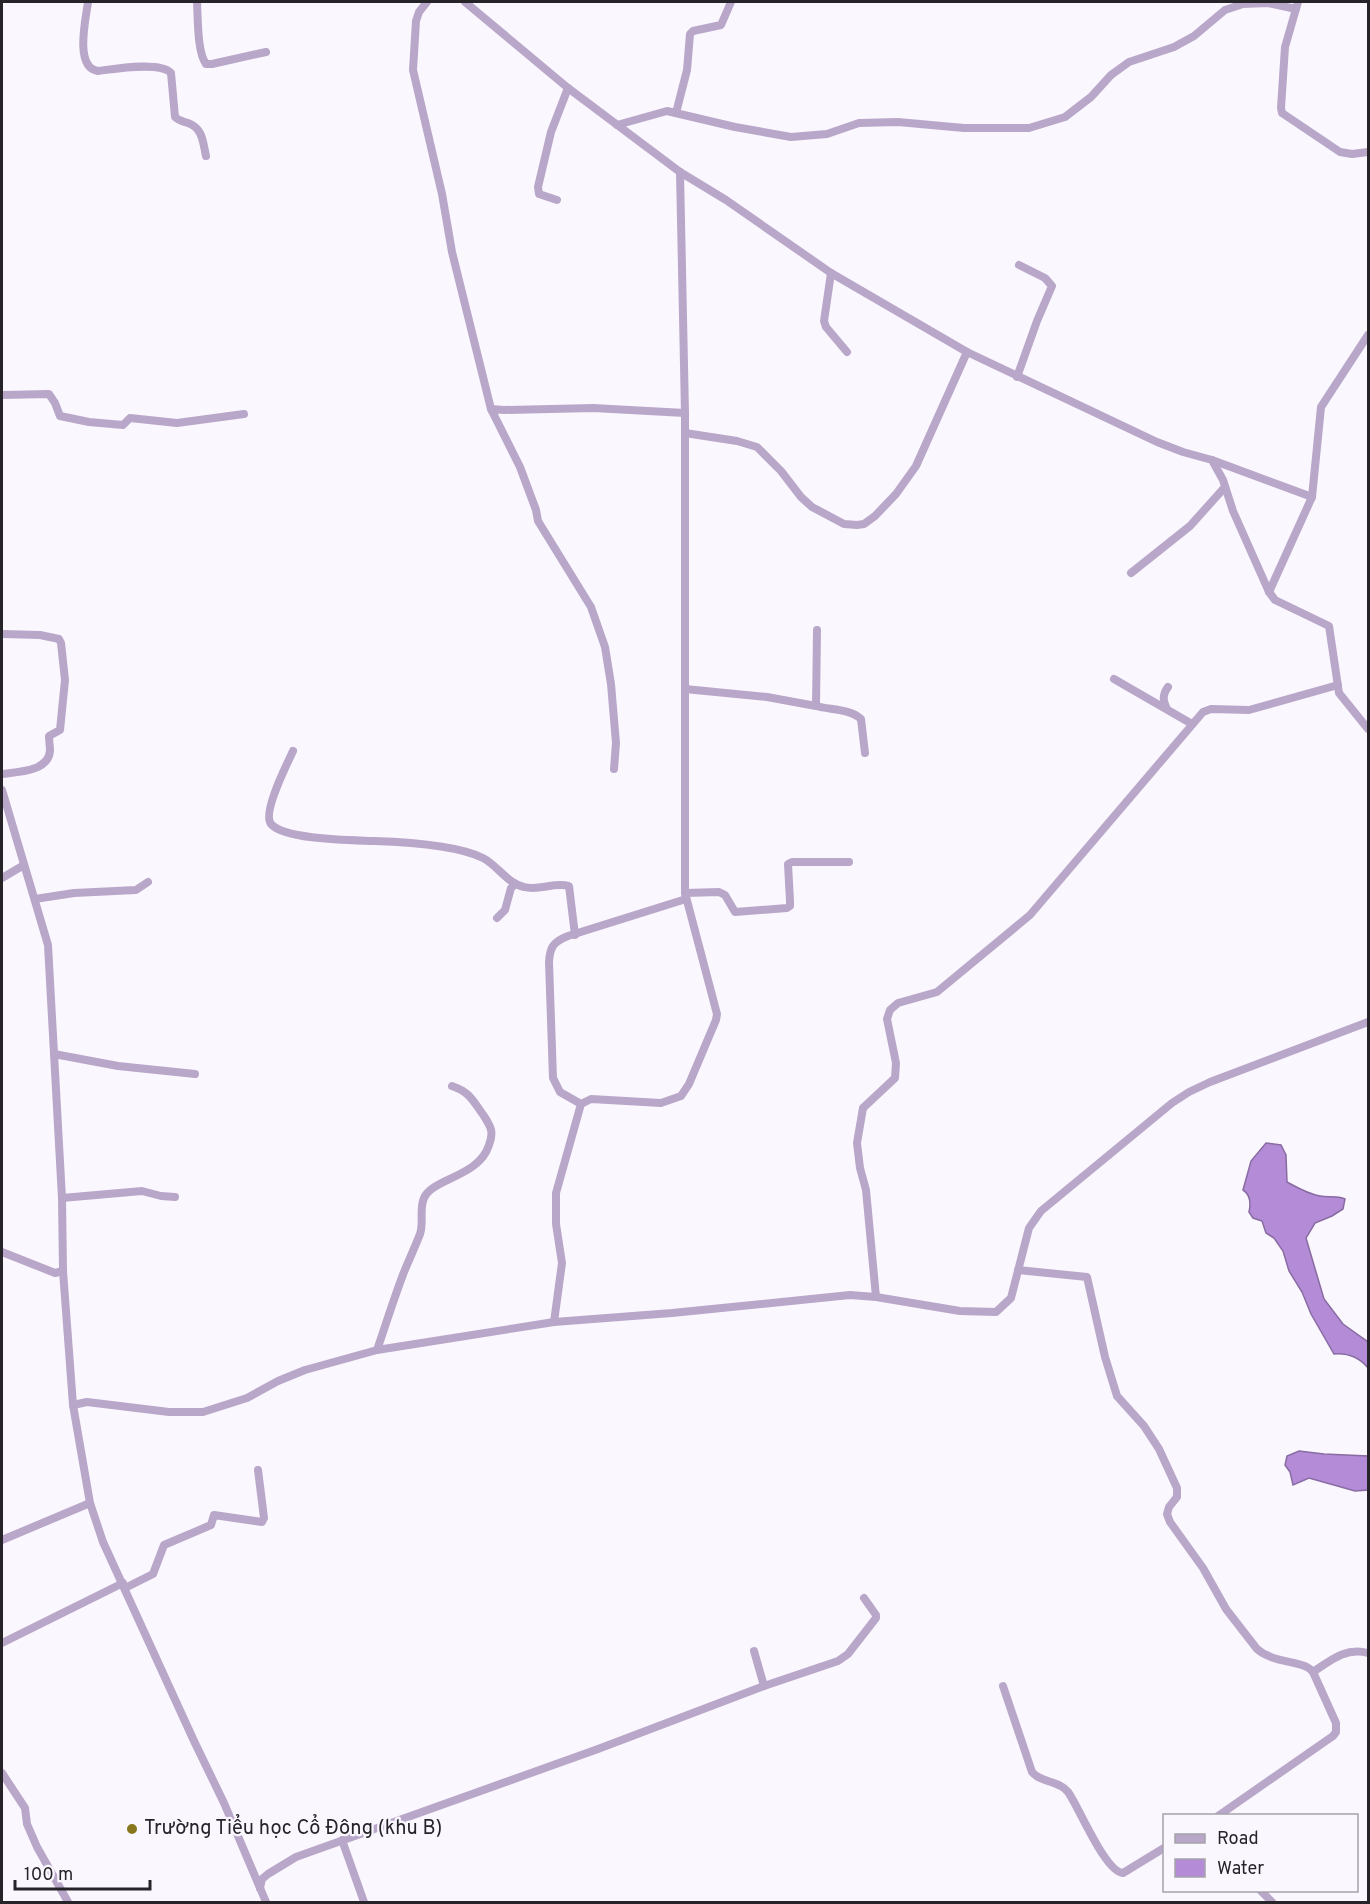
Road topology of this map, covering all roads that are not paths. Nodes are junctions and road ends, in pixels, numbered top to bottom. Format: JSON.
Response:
{"nodes":[{"id":1,"x":88,"y":2,"type":"edge"},
{"id":2,"x":197,"y":2,"type":"edge"},
{"id":3,"x":427,"y":2,"type":"edge"},
{"id":4,"x":465,"y":2,"type":"edge"},
{"id":5,"x":731,"y":2,"type":"edge"},
{"id":6,"x":1297,"y":5,"type":"edge"},
{"id":7,"x":266,"y":52,"type":"dead end"},
{"id":8,"x":568,"y":88,"type":"junction"},
{"id":9,"x":676,"y":112,"type":"junction"},
{"id":10,"x":617,"y":125,"type":"junction"},
{"id":11,"x":1368,"y":152,"type":"edge"},
{"id":12,"x":206,"y":156,"type":"dead end"},
{"id":13,"x":680,"y":172,"type":"junction"},
{"id":14,"x":557,"y":200,"type":"dead end"},
{"id":15,"x":1019,"y":265,"type":"dead end"},
{"id":16,"x":831,"y":273,"type":"junction"},
{"id":17,"x":1368,"y":336,"type":"edge"},
{"id":18,"x":847,"y":352,"type":"dead end"},
{"id":19,"x":967,"y":352,"type":"junction"},
{"id":20,"x":1017,"y":377,"type":"junction"},
{"id":21,"x":2,"y":395,"type":"edge"},
{"id":22,"x":491,"y":409,"type":"junction"},
{"id":23,"x":685,"y":413,"type":"junction"},
{"id":24,"x":244,"y":414,"type":"dead end"},
{"id":25,"x":685,"y":434,"type":"junction"},
{"id":26,"x":1212,"y":460,"type":"junction"},
{"id":27,"x":1225,"y":487,"type":"junction"},
{"id":28,"x":1312,"y":496,"type":"junction"},
{"id":29,"x":1131,"y":573,"type":"dead end"},
{"id":30,"x":1269,"y":592,"type":"junction"},
{"id":31,"x":817,"y":630,"type":"dead end"},
{"id":32,"x":2,"y":634,"type":"edge"},
{"id":33,"x":1114,"y":679,"type":"dead end"},
{"id":34,"x":1338,"y":685,"type":"junction"},
{"id":35,"x":1168,"y":687,"type":"dead end"},
{"id":36,"x":685,"y":688,"type":"junction"},
{"id":37,"x":816,"y":706,"type":"junction"},
{"id":38,"x":1167,"y":709,"type":"junction"},
{"id":39,"x":1192,"y":724,"type":"junction"},
{"id":40,"x":1368,"y":729,"type":"edge"},
{"id":41,"x":293,"y":751,"type":"dead end"},
{"id":42,"x":865,"y":753,"type":"dead end"},
{"id":43,"x":614,"y":770,"type":"dead end"},
{"id":44,"x":2,"y":774,"type":"edge"},
{"id":45,"x":2,"y":790,"type":"edge"},
{"id":46,"x":849,"y":862,"type":"dead end"},
{"id":47,"x":24,"y":865,"type":"junction"},
{"id":48,"x":2,"y":878,"type":"edge"},
{"id":49,"x":148,"y":882,"type":"dead end"},
{"id":50,"x":516,"y":884,"type":"junction"},
{"id":51,"x":685,"y":896,"type":"junction"},
{"id":52,"x":35,"y":899,"type":"junction"},
{"id":53,"x":497,"y":918,"type":"dead end"},
{"id":54,"x":575,"y":935,"type":"junction"},
{"id":55,"x":1368,"y":1022,"type":"edge"},
{"id":56,"x":54,"y":1054,"type":"junction"},
{"id":57,"x":195,"y":1074,"type":"dead end"},
{"id":58,"x":452,"y":1086,"type":"dead end"},
{"id":59,"x":581,"y":1104,"type":"junction"},
{"id":60,"x":175,"y":1197,"type":"dead end"},
{"id":61,"x":62,"y":1198,"type":"junction"},
{"id":62,"x":2,"y":1252,"type":"edge"},
{"id":63,"x":1018,"y":1270,"type":"junction"},
{"id":64,"x":63,"y":1271,"type":"junction"},
{"id":65,"x":876,"y":1297,"type":"junction"},
{"id":66,"x":554,"y":1322,"type":"junction"},
{"id":67,"x":377,"y":1350,"type":"junction"},
{"id":68,"x":73,"y":1405,"type":"junction"},
{"id":69,"x":258,"y":1470,"type":"dead end"},
{"id":70,"x":90,"y":1503,"type":"junction"},
{"id":71,"x":2,"y":1540,"type":"edge"},
{"id":72,"x":124,"y":1586,"type":"junction"},
{"id":73,"x":864,"y":1598,"type":"dead end"},
{"id":74,"x":2,"y":1643,"type":"edge"},
{"id":75,"x":754,"y":1651,"type":"dead end"},
{"id":76,"x":1368,"y":1653,"type":"edge"},
{"id":77,"x":1313,"y":1672,"type":"junction"},
{"id":78,"x":764,"y":1686,"type":"junction"},
{"id":79,"x":1003,"y":1686,"type":"dead end"},
{"id":80,"x":2,"y":1773,"type":"edge"},
{"id":81,"x":1220,"y":1814,"type":"edge"},
{"id":82,"x":342,"y":1840,"type":"junction"},
{"id":83,"x":1163,"y":1849,"type":"edge"},
{"id":84,"x":260,"y":1889,"type":"junction"},
{"id":85,"x":68,"y":1902,"type":"edge"},
{"id":86,"x":266,"y":1902,"type":"edge"},
{"id":87,"x":364,"y":1902,"type":"edge"}],
"edges":[{"from":1,"to":12,"type":"street"},
{"from":2,"to":7,"type":"street"},
{"from":3,"to":22,"type":"street"},
{"from":4,"to":8,"type":"street"},
{"from":5,"to":9,"type":"street"},
{"from":6,"to":9,"type":"street"},
{"from":6,"to":11,"type":"street"},
{"from":8,"to":10,"type":"street"},
{"from":8,"to":14,"type":"street"},
{"from":9,"to":10,"type":"street"},
{"from":10,"to":13,"type":"street"},
{"from":13,"to":16,"type":"street"},
{"from":13,"to":23,"type":"street"},
{"from":15,"to":20,"type":"street"},
{"from":16,"to":18,"type":"street"},
{"from":16,"to":19,"type":"street"},
{"from":17,"to":28,"type":"street"},
{"from":19,"to":20,"type":"street"},
{"from":19,"to":25,"type":"street"},
{"from":20,"to":26,"type":"street"},
{"from":21,"to":24,"type":"street"},
{"from":22,"to":23,"type":"street"},
{"from":22,"to":43,"type":"street"},
{"from":23,"to":25,"type":"street"},
{"from":25,"to":36,"type":"street"},
{"from":26,"to":27,"type":"street"},
{"from":26,"to":28,"type":"street"},
{"from":27,"to":29,"type":"street"},
{"from":27,"to":30,"type":"street"},
{"from":28,"to":30,"type":"street"},
{"from":30,"to":34,"type":"street"},
{"from":31,"to":37,"type":"street"},
{"from":32,"to":44,"type":"street"},
{"from":33,"to":38,"type":"street"},
{"from":34,"to":39,"type":"street"},
{"from":34,"to":40,"type":"street"},
{"from":35,"to":38,"type":"street"},
{"from":36,"to":37,"type":"street"},
{"from":36,"to":51,"type":"street"},
{"from":37,"to":42,"type":"street"},
{"from":38,"to":39,"type":"street"},
{"from":39,"to":65,"type":"street"},
{"from":41,"to":50,"type":"street"},
{"from":45,"to":47,"type":"street"},
{"from":46,"to":51,"type":"street"},
{"from":47,"to":48,"type":"street"},
{"from":47,"to":52,"type":"street"},
{"from":49,"to":52,"type":"street"},
{"from":50,"to":53,"type":"street"},
{"from":50,"to":54,"type":"street"},
{"from":51,"to":54,"type":"street"},
{"from":51,"to":59,"type":"street"},
{"from":52,"to":56,"type":"street"},
{"from":54,"to":59,"type":"street"},
{"from":55,"to":63,"type":"street"},
{"from":56,"to":57,"type":"street"},
{"from":56,"to":61,"type":"street"},
{"from":58,"to":67,"type":"street"},
{"from":59,"to":66,"type":"street"},
{"from":60,"to":61,"type":"street"},
{"from":61,"to":64,"type":"street"},
{"from":62,"to":64,"type":"street"},
{"from":63,"to":65,"type":"street"},
{"from":63,"to":77,"type":"street"},
{"from":64,"to":68,"type":"street"},
{"from":65,"to":66,"type":"street"},
{"from":66,"to":67,"type":"street"},
{"from":67,"to":68,"type":"street"},
{"from":68,"to":70,"type":"street"},
{"from":69,"to":72,"type":"street"},
{"from":70,"to":71,"type":"street"},
{"from":70,"to":72,"type":"street"},
{"from":72,"to":74,"type":"street"},
{"from":72,"to":84,"type":"street"},
{"from":73,"to":78,"type":"street"},
{"from":75,"to":78,"type":"street"},
{"from":76,"to":77,"type":"street"},
{"from":77,"to":81,"type":"street"},
{"from":78,"to":82,"type":"street"},
{"from":79,"to":83,"type":"street"},
{"from":80,"to":85,"type":"street"},
{"from":82,"to":84,"type":"street"},
{"from":82,"to":87,"type":"street"},
{"from":84,"to":86,"type":"street"}]}
